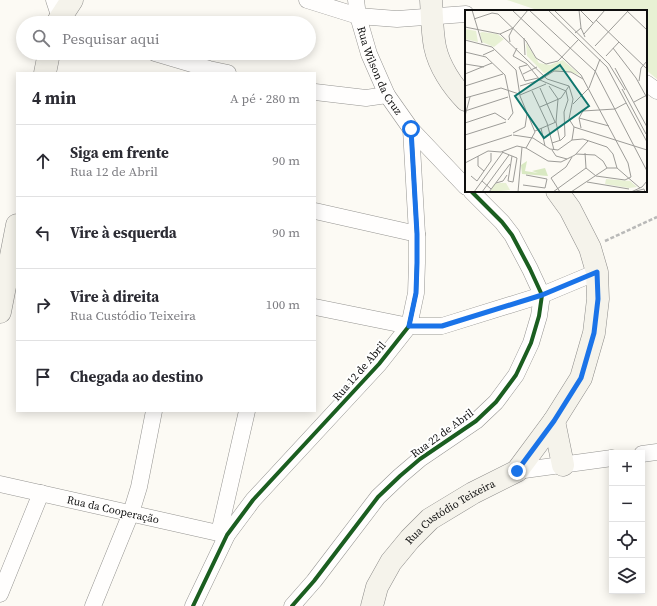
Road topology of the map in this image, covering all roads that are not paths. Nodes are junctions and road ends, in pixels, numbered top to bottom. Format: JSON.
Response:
{"nodes":[{"id":1,"x":72,"y":0,"type":"edge"},
{"id":2,"x":307,"y":0,"type":"edge"},
{"id":3,"x":356,"y":0,"type":"edge"},
{"id":4,"x":431,"y":8,"type":"edge"},
{"id":5,"x":465,"y":14,"type":"edge"},
{"id":6,"x":59,"y":16,"type":"edge"},
{"id":7,"x":358,"y":16,"type":"junction"},
{"id":8,"x":48,"y":60,"type":"edge"},
{"id":9,"x":175,"y":60,"type":"edge"},
{"id":10,"x":208,"y":71,"type":"edge"},
{"id":11,"x":45,"y":72,"type":"edge"},
{"id":12,"x":218,"y":72,"type":"edge"},
{"id":13,"x":647,"y":84,"type":"edge"},
{"id":14,"x":657,"y":91,"type":"edge"},
{"id":15,"x":316,"y":92,"type":"edge"},
{"id":16,"x":387,"y":95,"type":"junction"},
{"id":17,"x":465,"y":99,"type":"edge"},
{"id":18,"x":411,"y":129,"type":"junction"},
{"id":19,"x":465,"y":186,"type":"edge"},
{"id":20,"x":472,"y":192,"type":"edge"},
{"id":21,"x":558,"y":192,"type":"edge"},
{"id":22,"x":316,"y":211,"type":"edge"},
{"id":23,"x":16,"y":228,"type":"edge"},
{"id":24,"x":16,"y":231,"type":"edge"},
{"id":25,"x":417,"y":234,"type":"junction"},
{"id":26,"x":0,"y":256,"type":"edge"},
{"id":27,"x":597,"y":272,"type":"junction"},
{"id":28,"x":542,"y":295,"type":"junction"},
{"id":29,"x":316,"y":307,"type":"edge"},
{"id":30,"x":0,"y":311,"type":"edge"},
{"id":31,"x":409,"y":326,"type":"junction"},
{"id":32,"x":154,"y":412,"type":"edge"},
{"id":33,"x":247,"y":412,"type":"edge"},
{"id":34,"x":554,"y":421,"type":"junction"},
{"id":35,"x":657,"y":452,"type":"edge"},
{"id":36,"x":645,"y":454,"type":"edge"},
{"id":37,"x":609,"y":458,"type":"edge"},
{"id":38,"x":563,"y":464,"type":"junction"},
{"id":39,"x":517,"y":471,"type":"junction"},
{"id":40,"x":0,"y":484,"type":"edge"},
{"id":41,"x":41,"y":494,"type":"junction"},
{"id":42,"x":131,"y":513,"type":"junction"},
{"id":43,"x":223,"y":534,"type":"junction"},
{"id":44,"x":0,"y":594,"type":"edge"},
{"id":45,"x":93,"y":606,"type":"edge"},
{"id":46,"x":193,"y":606,"type":"edge"},
{"id":47,"x":292,"y":606,"type":"edge"},
{"id":48,"x":372,"y":606,"type":"edge"}],
"edges":[{"from":1,"to":6,"type":"street"},
{"from":2,"to":7,"type":"street"},
{"from":3,"to":7,"type":"street","name":"Rua Wilson da Cruz"},
{"from":4,"to":5,"type":"street"},
{"from":4,"to":7,"type":"street"},
{"from":4,"to":17,"type":"street"},
{"from":7,"to":16,"type":"street","name":"Rua Wilson da Cruz"},
{"from":8,"to":11,"type":"street"},
{"from":9,"to":10,"type":"street"},
{"from":10,"to":12,"type":"street"},
{"from":13,"to":14,"type":"street"},
{"from":15,"to":16,"type":"street"},
{"from":16,"to":18,"type":"street","name":"Rua Wilson da Cruz"},
{"from":18,"to":19,"type":"street","name":"Rua Wilson da Cruz"},
{"from":18,"to":25,"type":"street","name":"Rua 12 de Abril"},
{"from":20,"to":28,"type":"street"},
{"from":21,"to":27,"type":"street","name":"Rua Custódio Teixeira"},
{"from":22,"to":25,"type":"street"},
{"from":23,"to":26,"type":"street"},
{"from":24,"to":30,"type":"street"},
{"from":25,"to":31,"type":"street","name":"Rua 12 de Abril"},
{"from":27,"to":28,"type":"street"},
{"from":27,"to":34,"type":"street","name":"Rua Custódio Teixeira"},
{"from":28,"to":31,"type":"street"},
{"from":28,"to":47,"type":"street","name":"Rua 22 de Abril"},
{"from":29,"to":31,"type":"street"},
{"from":31,"to":43,"type":"street","name":"Rua 12 de Abril"},
{"from":32,"to":42,"type":"street"},
{"from":33,"to":43,"type":"street"},
{"from":34,"to":38,"type":"street"},
{"from":34,"to":39,"type":"street","name":"Rua Custódio Teixeira"},
{"from":35,"to":36,"type":"street"},
{"from":37,"to":38,"type":"street"},
{"from":38,"to":39,"type":"street"},
{"from":39,"to":48,"type":"street","name":"Rua Custódio Teixeira"},
{"from":40,"to":41,"type":"street","name":"Rua da Cooperação"},
{"from":41,"to":42,"type":"street","name":"Rua da Cooperação"},
{"from":41,"to":44,"type":"street"},
{"from":42,"to":43,"type":"street","name":"Rua da Cooperação"},
{"from":42,"to":45,"type":"street"},
{"from":43,"to":46,"type":"street","name":"Rua 12 de Abril"}]}
